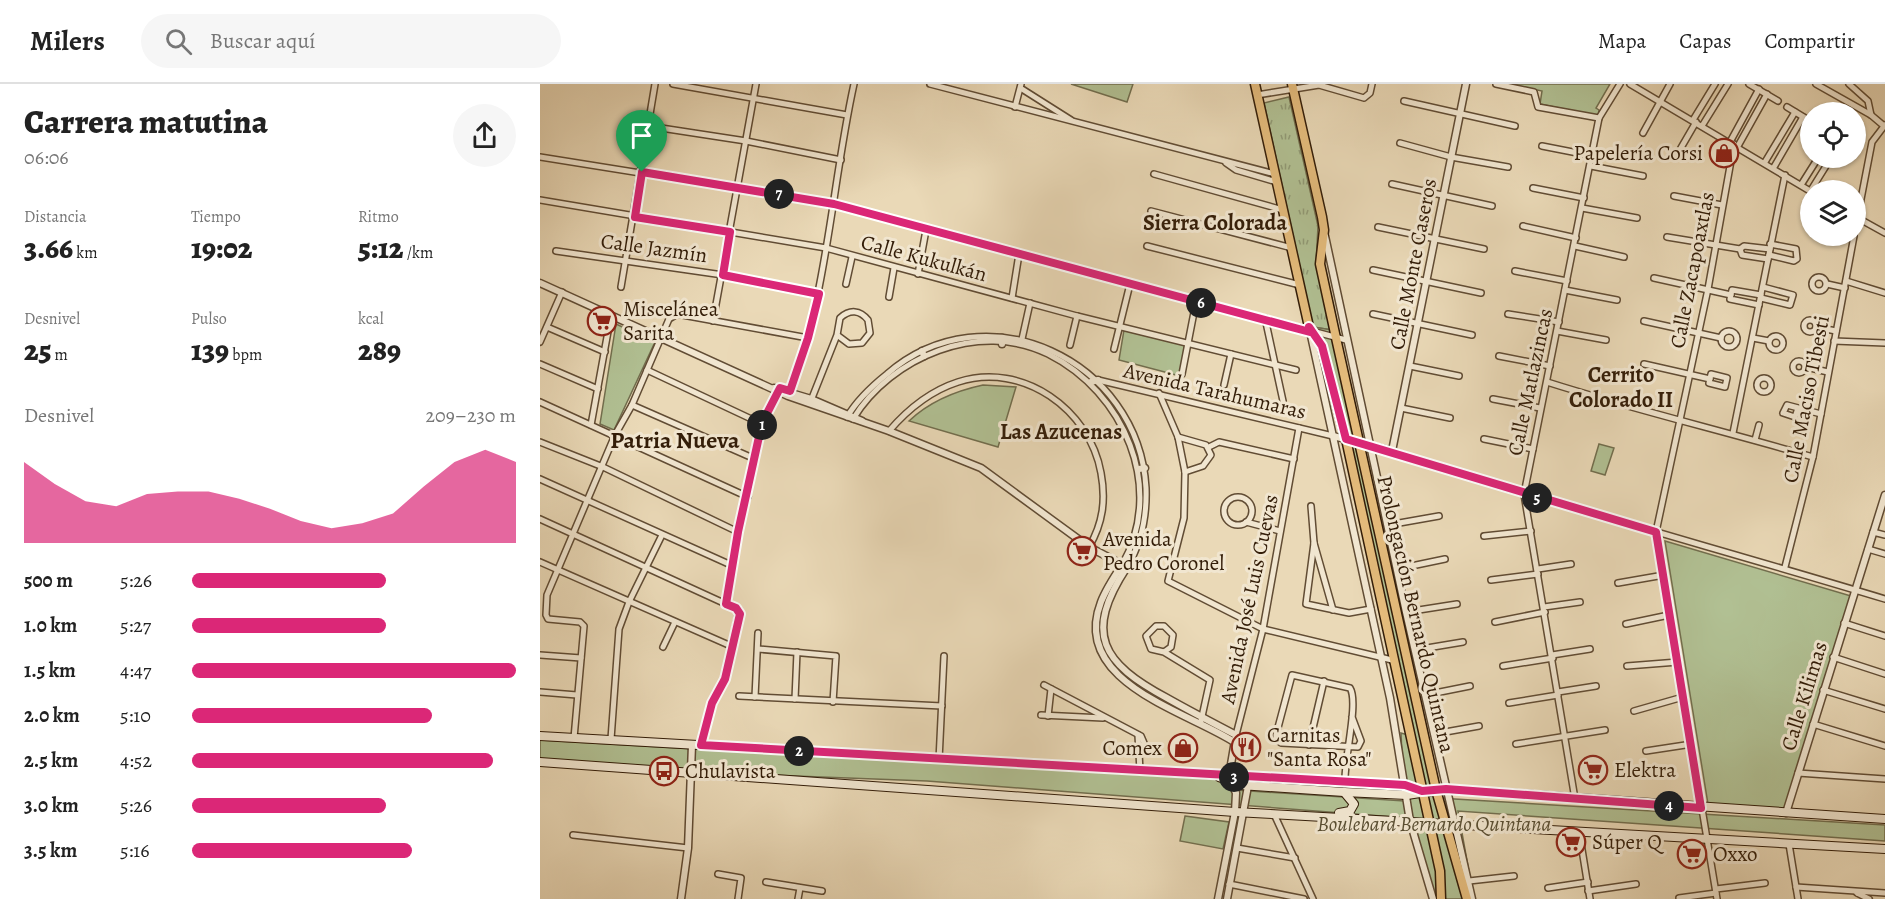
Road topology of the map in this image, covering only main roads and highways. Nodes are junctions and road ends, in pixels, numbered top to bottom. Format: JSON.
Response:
{"nodes":[{"id":1,"x":1255,"y":84,"type":"edge"},
{"id":2,"x":1293,"y":86,"type":"edge"},
{"id":3,"x":540,"y":736,"type":"edge"},
{"id":4,"x":540,"y":762,"type":"edge"},
{"id":5,"x":1231,"y":780,"type":"junction"},
{"id":6,"x":1436,"y":790,"type":"junction"},
{"id":7,"x":1422,"y":791,"type":"junction"},
{"id":8,"x":1344,"y":792,"type":"junction"},
{"id":9,"x":1290,"y":815,"type":"junction"},
{"id":10,"x":1885,"y":819,"type":"edge"},
{"id":11,"x":1428,"y":822,"type":"junction"},
{"id":12,"x":1444,"y":823,"type":"junction"},
{"id":13,"x":1885,"y":849,"type":"edge"},
{"id":14,"x":1441,"y":899,"type":"edge"},
{"id":15,"x":1467,"y":899,"type":"edge"}],
"edges":[{"from":1,"to":7,"type":"main road","name":"Prolongación Bernardo Quintana"},
{"from":2,"to":6,"type":"main road","name":"Prolongación Bernardo Quintana"},
{"from":3,"to":5,"type":"main road"},
{"from":4,"to":9,"type":"main road"},
{"from":5,"to":7,"type":"main road"},
{"from":5,"to":8,"type":"main road"},
{"from":6,"to":7,"type":"main road"},
{"from":6,"to":10,"type":"main road"},
{"from":6,"to":12,"type":"main road","name":"Prolongación Bernardo Quintana"},
{"from":7,"to":8,"type":"main road"},
{"from":7,"to":11,"type":"main road","name":"Prolongación Bernardo Quintana"},
{"from":8,"to":9,"type":"main road"},
{"from":9,"to":11,"type":"main road"},
{"from":11,"to":12,"type":"main road"},
{"from":11,"to":14,"type":"main road","name":"Prolongación Bernardo Quintana"},
{"from":12,"to":13,"type":"main road"},
{"from":12,"to":15,"type":"main road","name":"Prolongación Bernardo Quintana"}]}
